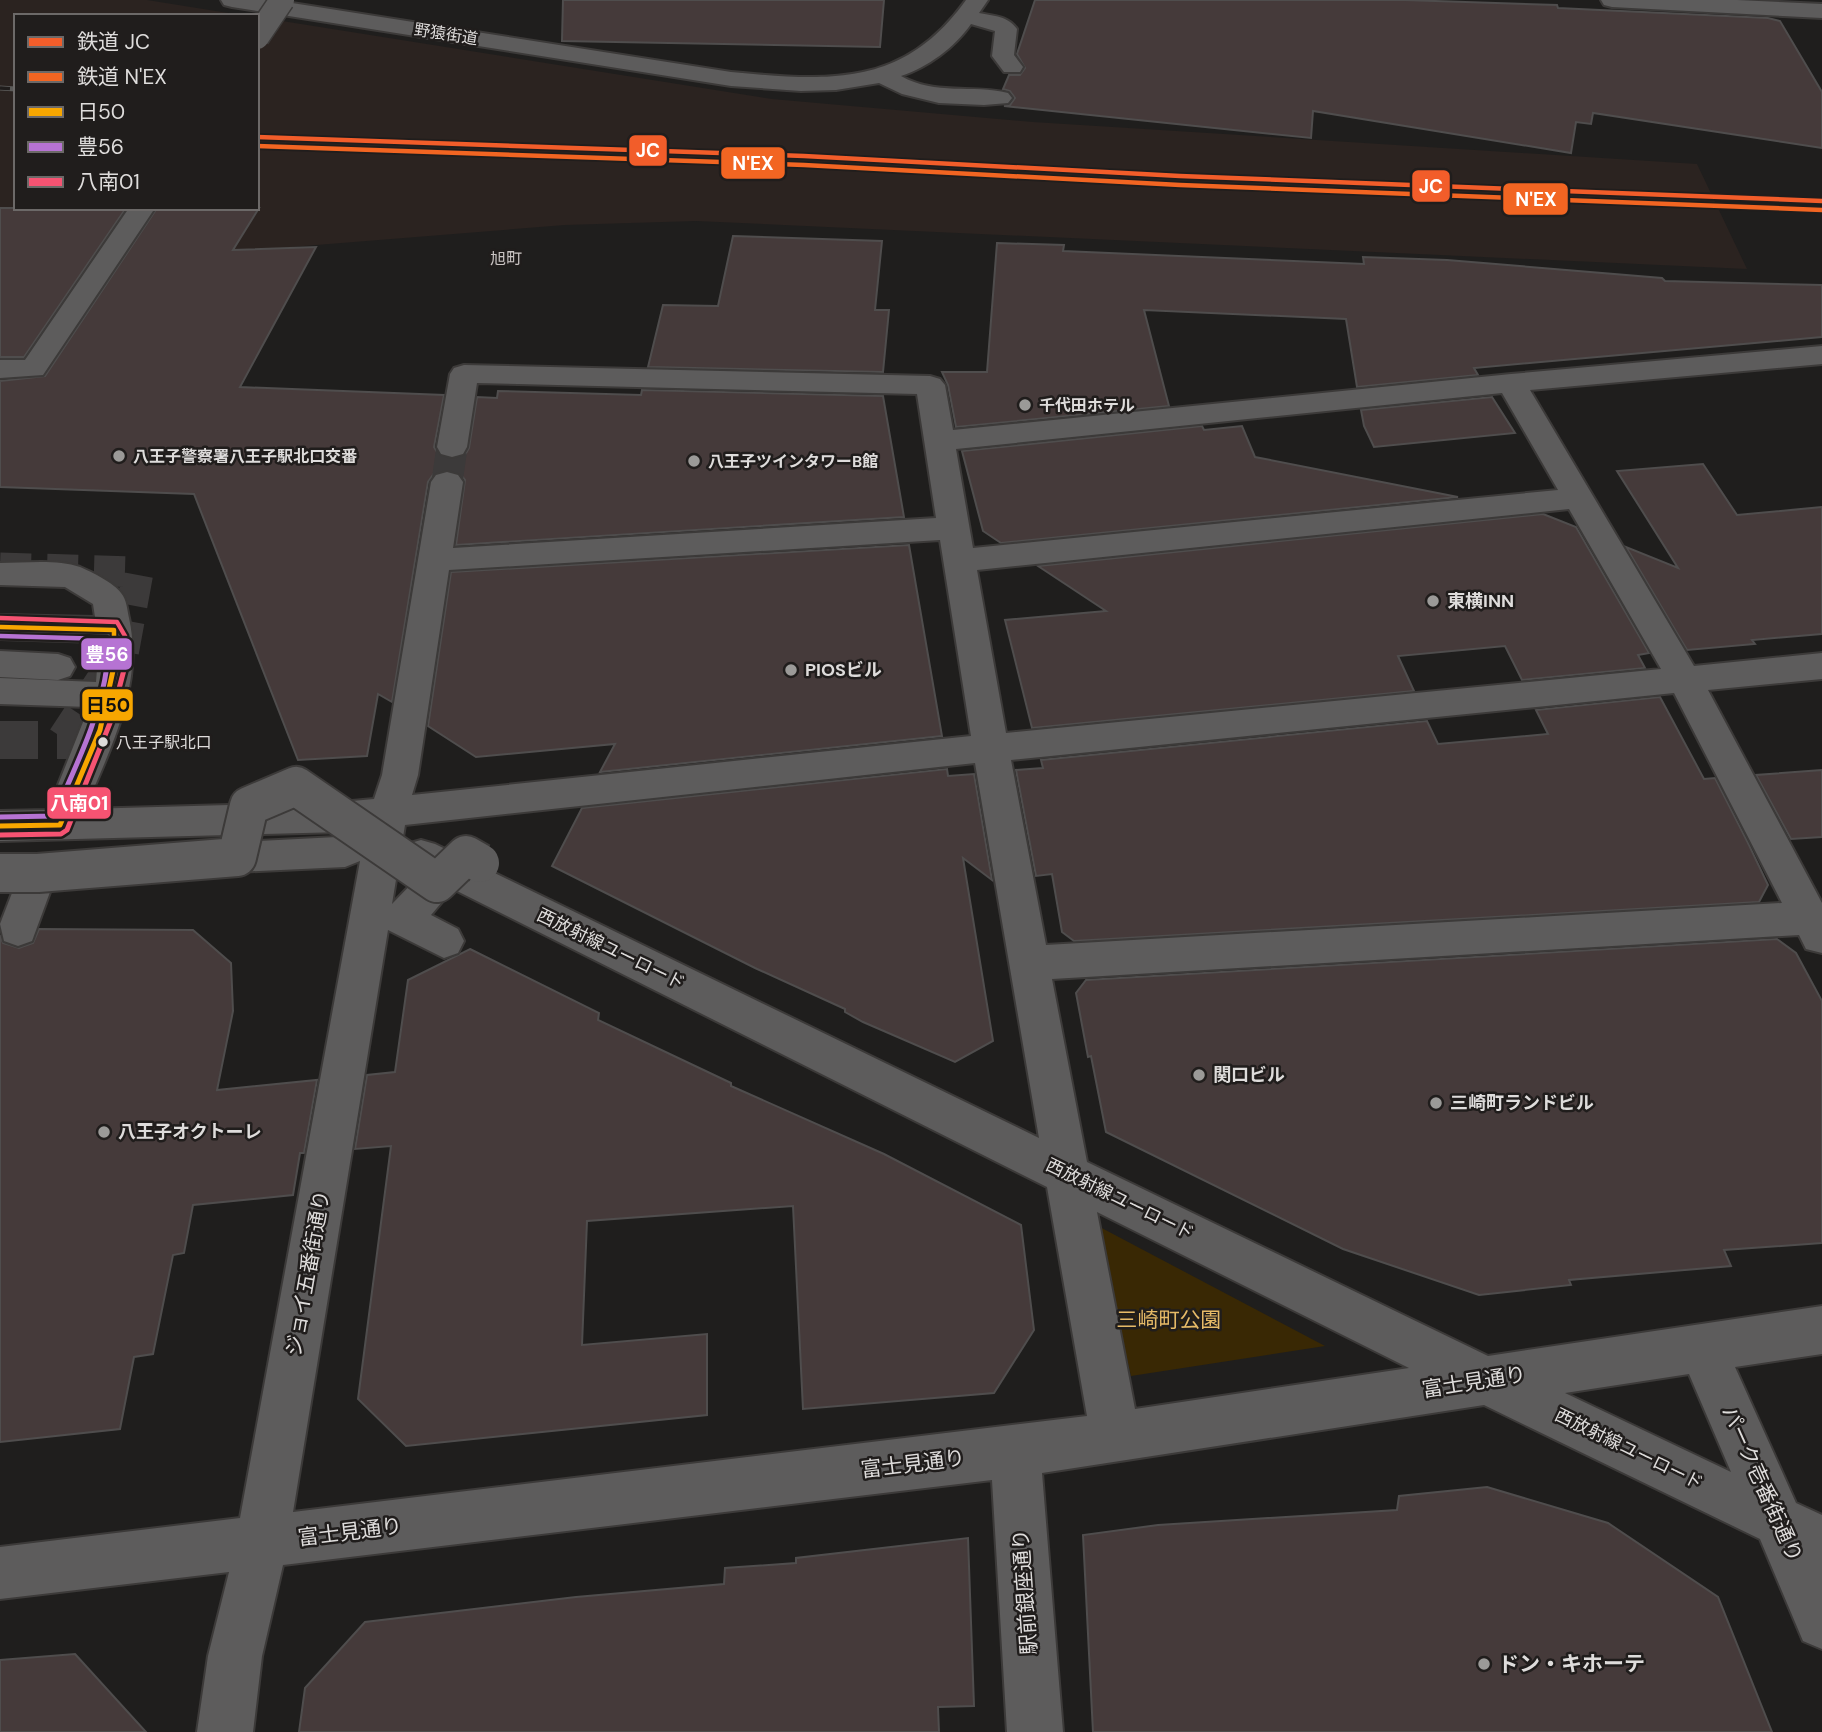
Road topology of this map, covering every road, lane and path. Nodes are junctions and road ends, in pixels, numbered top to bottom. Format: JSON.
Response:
{"nodes":[{"id":1,"x":232,"y":0,"type":"edge"},
{"id":2,"x":282,"y":0,"type":"edge"},
{"id":3,"x":1612,"y":0,"type":"edge"},
{"id":4,"x":967,"y":6,"type":"edge"},
{"id":5,"x":331,"y":7,"type":"edge"},
{"id":6,"x":424,"y":9,"type":"dead end"},
{"id":7,"x":1822,"y":11,"type":"edge"},
{"id":8,"x":406,"y":27,"type":"junction"},
{"id":9,"x":259,"y":34,"type":"edge"},
{"id":10,"x":1013,"y":67,"type":"dead end"},
{"id":11,"x":661,"y":68,"type":"junction"},
{"id":12,"x":883,"y":75,"type":"junction"},
{"id":13,"x":1000,"y":98,"type":"dead end"},
{"id":14,"x":141,"y":210,"type":"edge"},
{"id":15,"x":1822,"y":355,"type":"edge"},
{"id":16,"x":0,"y":369,"type":"edge"},
{"id":17,"x":1511,"y":383,"type":"junction"},
{"id":18,"x":939,"y":441,"type":"junction"},
{"id":19,"x":452,"y":447,"type":"tunnel mouth"},
{"id":20,"x":447,"y":482,"type":"tunnel mouth"},
{"id":21,"x":1578,"y":498,"type":"junction"},
{"id":22,"x":953,"y":528,"type":"junction"},
{"id":23,"x":434,"y":559,"type":"junction"},
{"id":24,"x":959,"y":561,"type":"junction"},
{"id":25,"x":0,"y":574,"type":"edge"},
{"id":26,"x":0,"y":627,"type":"edge"},
{"id":27,"x":114,"y":630,"type":"junction"},
{"id":28,"x":0,"y":664,"type":"edge"},
{"id":29,"x":1822,"y":666,"type":"edge"},
{"id":30,"x":84,"y":668,"type":"dead end"},
{"id":31,"x":1685,"y":680,"type":"junction"},
{"id":32,"x":0,"y":691,"type":"edge"},
{"id":33,"x":109,"y":695,"type":"junction"},
{"id":34,"x":0,"y":713,"type":"edge"},
{"id":35,"x":94,"y":740,"type":"junction"},
{"id":36,"x":990,"y":748,"type":"junction"},
{"id":37,"x":378,"y":823,"type":"junction"},
{"id":38,"x":60,"y":825,"type":"junction"},
{"id":39,"x":0,"y":826,"type":"edge"},
{"id":40,"x":237,"y":857,"type":"junction"},
{"id":41,"x":480,"y":863,"type":"dead end"},
{"id":42,"x":19,"y":873,"type":"edge"},
{"id":43,"x":430,"y":898,"type":"junction"},
{"id":44,"x":18,"y":929,"type":"dead end"},
{"id":45,"x":1816,"y":929,"type":"edge"},
{"id":46,"x":1029,"y":963,"type":"junction"},
{"id":47,"x":1069,"y":1173,"type":"junction"},
{"id":48,"x":1822,"y":1330,"type":"edge"},
{"id":49,"x":1702,"y":1347,"type":"junction"},
{"id":50,"x":1486,"y":1381,"type":"junction"},
{"id":51,"x":1115,"y":1436,"type":"junction"},
{"id":52,"x":1015,"y":1452,"type":"junction"},
{"id":53,"x":1800,"y":1532,"type":"edge"},
{"id":54,"x":262,"y":1542,"type":"junction"},
{"id":55,"x":0,"y":1573,"type":"edge"},
{"id":56,"x":1822,"y":1622,"type":"edge"},
{"id":57,"x":225,"y":1732,"type":"edge"},
{"id":58,"x":1035,"y":1732,"type":"edge"}],
"edges":[{"from":1,"to":5,"type":"street","name":"野猿街道"},
{"from":2,"to":9,"type":"street","bridge":true},
{"from":3,"to":7,"type":"street"},
{"from":4,"to":10,"type":"street"},
{"from":4,"to":11,"type":"street","name":"野猿街道"},
{"from":4,"to":12,"type":"street","name":"野猿街道"},
{"from":5,"to":8,"type":"street","name":"野猿街道"},
{"from":6,"to":8,"type":"street"},
{"from":8,"to":11,"type":"street","name":"野猿街道"},
{"from":11,"to":12,"type":"street","name":"野猿街道"},
{"from":12,"to":13,"type":"street"},
{"from":14,"to":16,"type":"street"},
{"from":15,"to":17,"type":"street"},
{"from":17,"to":18,"type":"street"},
{"from":17,"to":21,"type":"street"},
{"from":18,"to":19,"type":"street"},
{"from":18,"to":22,"type":"street"},
{"from":20,"to":23,"type":"street","name":"ジョイ五番街通り"},
{"from":21,"to":24,"type":"street"},
{"from":21,"to":31,"type":"street"},
{"from":22,"to":23,"type":"street"},
{"from":22,"to":24,"type":"street"},
{"from":23,"to":37,"type":"street","name":"ジョイ五番街通り"},
{"from":24,"to":36,"type":"street"},
{"from":25,"to":27,"type":"street"},
{"from":26,"to":27,"type":"street"},
{"from":27,"to":33,"type":"street"},
{"from":28,"to":30,"type":"street"},
{"from":29,"to":31,"type":"street"},
{"from":31,"to":36,"type":"street"},
{"from":31,"to":45,"type":"street"},
{"from":32,"to":33,"type":"street"},
{"from":33,"to":35,"type":"street"},
{"from":34,"to":35,"type":"street"},
{"from":35,"to":38,"type":"street"},
{"from":36,"to":37,"type":"street"},
{"from":36,"to":46,"type":"street"},
{"from":37,"to":38,"type":"street"},
{"from":37,"to":40,"type":"street"},
{"from":37,"to":40,"type":"street","name":"西放射線ユーロード","bridge":true},
{"from":37,"to":43,"type":"street","name":"西放射線ユーロード","bridge":true},
{"from":37,"to":54,"type":"street","name":"ジョイ五番街通り"},
{"from":38,"to":39,"type":"street"},
{"from":40,"to":42,"type":"street","bridge":true},
{"from":41,"to":43,"type":"street","bridge":true},
{"from":42,"to":44,"type":"street"},
{"from":43,"to":47,"type":"street","name":"西放射線ユーロード"},
{"from":45,"to":46,"type":"street"},
{"from":46,"to":47,"type":"street"},
{"from":47,"to":50,"type":"street","name":"西放射線ユーロード"},
{"from":47,"to":51,"type":"street"},
{"from":48,"to":49,"type":"street","name":"富士見通り"},
{"from":49,"to":50,"type":"street","name":"富士見通り"},
{"from":49,"to":53,"type":"street","name":"パーク壱番街通り"},
{"from":50,"to":51,"type":"street","name":"富士見通り"},
{"from":50,"to":53,"type":"street","name":"西放射線ユーロード"},
{"from":51,"to":52,"type":"street","name":"富士見通り"},
{"from":52,"to":54,"type":"street","name":"富士見通り"},
{"from":52,"to":58,"type":"street","name":"駅前銀座通り"},
{"from":53,"to":56,"type":"street","name":"パーク壱番街通り"},
{"from":54,"to":55,"type":"street","name":"富士見通り"},
{"from":54,"to":57,"type":"street","name":"ジョイ五番街通り"}]}
